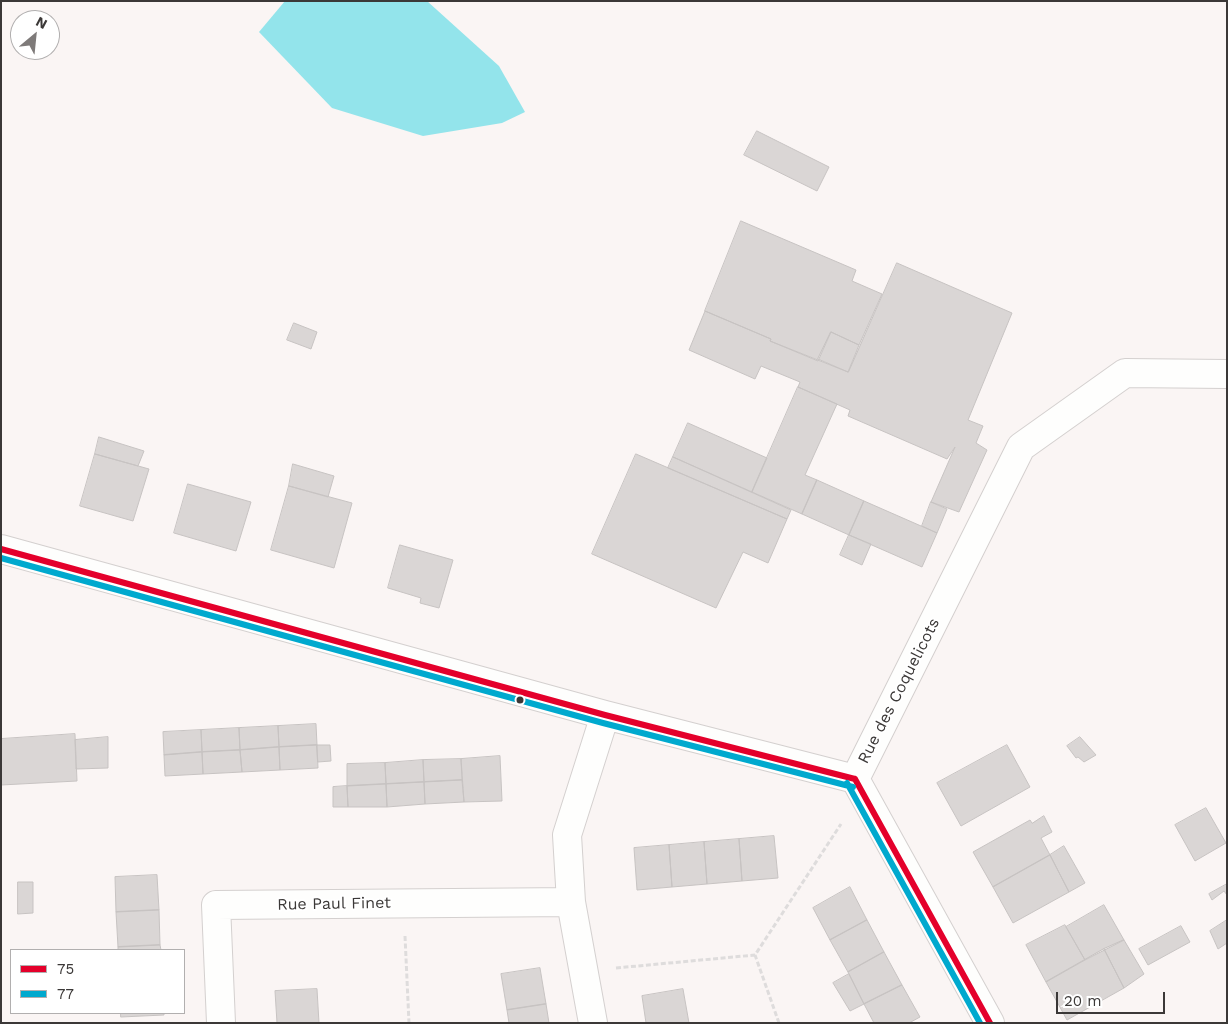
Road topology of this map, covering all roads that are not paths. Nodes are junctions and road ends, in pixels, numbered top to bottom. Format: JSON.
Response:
{"nodes":[{"id":1,"x":1227,"y":374,"type":"edge"},
{"id":2,"x":1,"y":549,"type":"edge"},
{"id":3,"x":605,"y":714,"type":"junction"},
{"id":4,"x":859,"y":786,"type":"junction"},
{"id":5,"x":571,"y":902,"type":"junction"},
{"id":6,"x":221,"y":1023,"type":"edge"},
{"id":7,"x":593,"y":1023,"type":"edge"},
{"id":8,"x":990,"y":1023,"type":"edge"}],
"edges":[{"from":1,"to":4,"type":"street","name":"Rue des Coquelicots"},
{"from":2,"to":3,"type":"street","name":"Rue des Coquelicots"},
{"from":3,"to":4,"type":"street","name":"Rue des Coquelicots"},
{"from":3,"to":5,"type":"street"},
{"from":4,"to":8,"type":"street"},
{"from":5,"to":6,"type":"street","name":"Rue Paul Finet"},
{"from":5,"to":7,"type":"street"}]}
